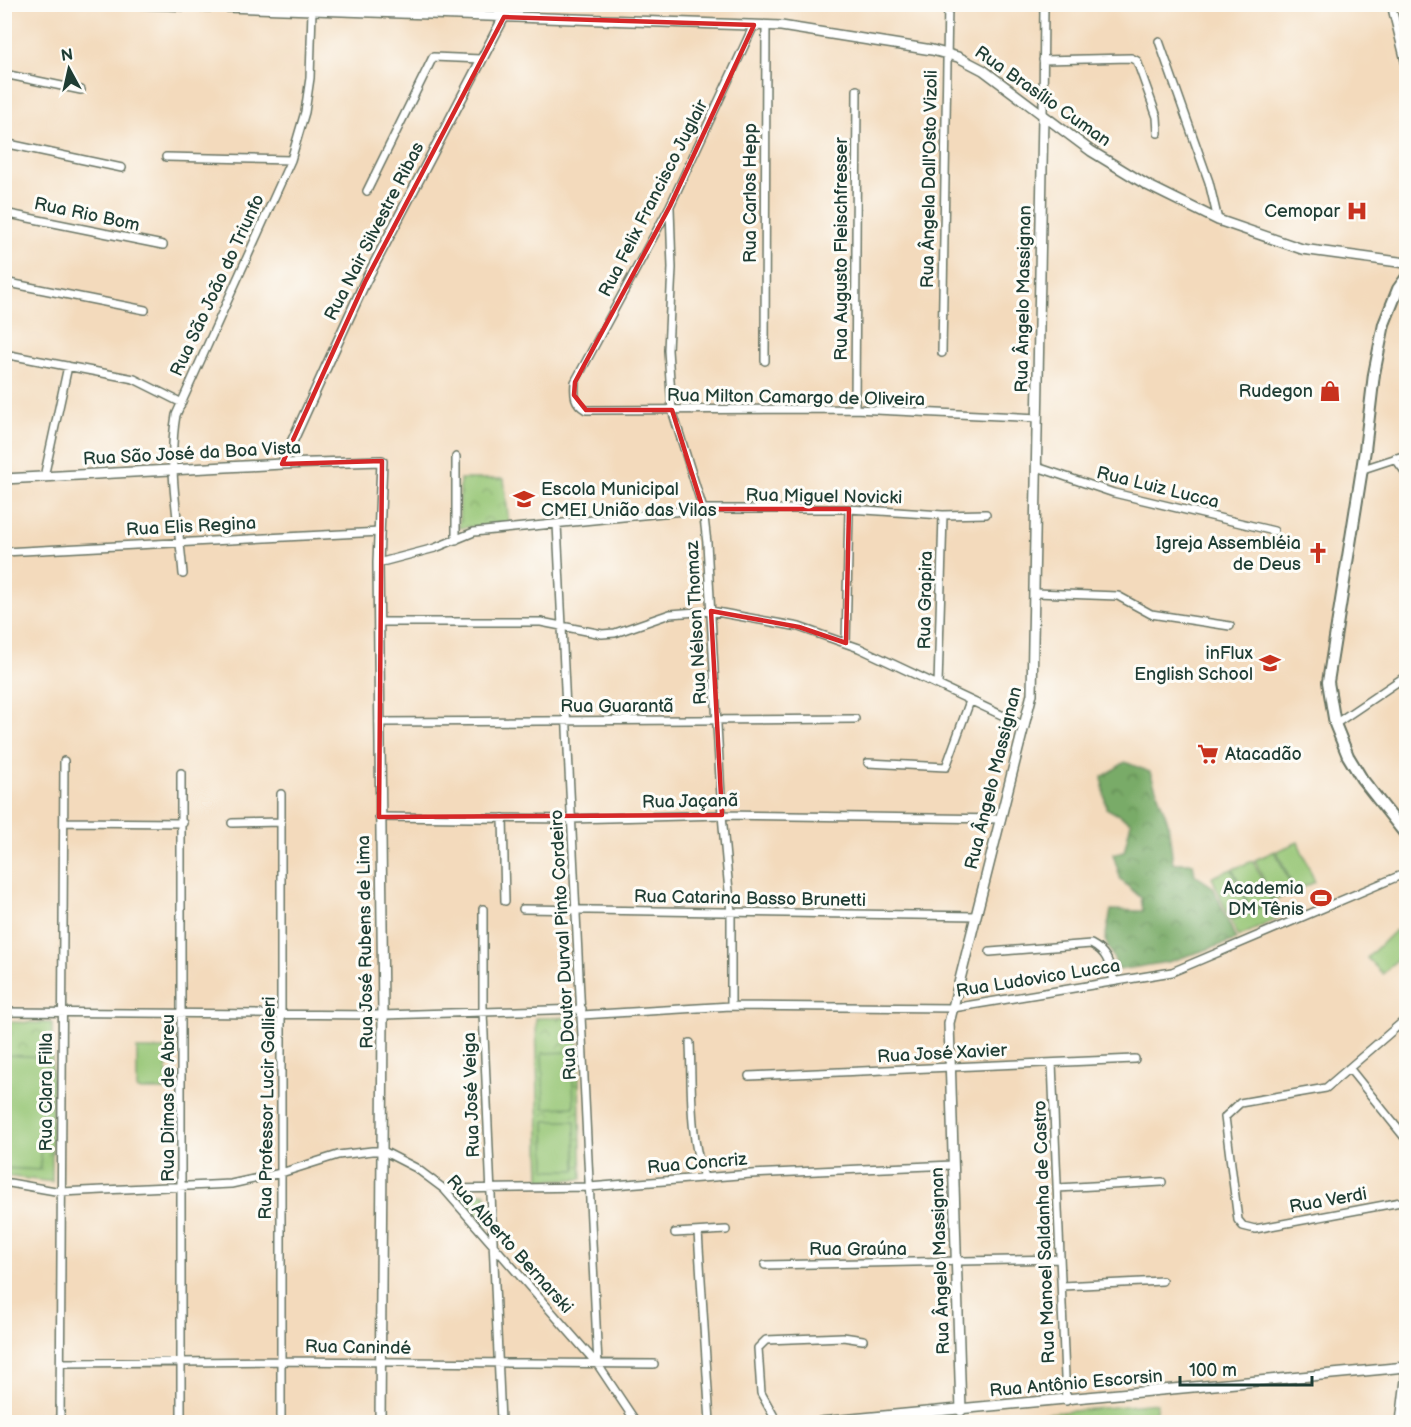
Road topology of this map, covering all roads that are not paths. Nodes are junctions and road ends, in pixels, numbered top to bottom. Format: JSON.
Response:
{"nodes":[{"id":1,"x":139,"y":4,"type":"edge"},
{"id":2,"x":948,"y":4,"type":"edge"},
{"id":3,"x":1044,"y":4,"type":"edge"},
{"id":4,"x":1391,"y":4,"type":"edge"},
{"id":5,"x":312,"y":10,"type":"junction"},
{"id":6,"x":504,"y":17,"type":"junction"},
{"id":7,"x":754,"y":25,"type":"junction"},
{"id":8,"x":766,"y":26,"type":"junction"},
{"id":9,"x":1159,"y":41,"type":"dead end"},
{"id":10,"x":946,"y":53,"type":"junction"},
{"id":11,"x":481,"y":59,"type":"junction"},
{"id":12,"x":1043,"y":60,"type":"junction"},
{"id":13,"x":1407,"y":65,"type":"edge"},
{"id":14,"x":4,"y":74,"type":"edge"},
{"id":15,"x":81,"y":90,"type":"dead end"},
{"id":16,"x":857,"y":90,"type":"dead end"},
{"id":17,"x":1043,"y":116,"type":"junction"},
{"id":18,"x":1158,"y":133,"type":"dead end"},
{"id":19,"x":4,"y":143,"type":"edge"},
{"id":20,"x":166,"y":157,"type":"dead end"},
{"id":21,"x":291,"y":160,"type":"junction"},
{"id":22,"x":122,"y":168,"type":"dead end"},
{"id":23,"x":367,"y":191,"type":"dead end"},
{"id":24,"x":670,"y":206,"type":"junction"},
{"id":25,"x":4,"y":213,"type":"edge"},
{"id":26,"x":1218,"y":220,"type":"junction"},
{"id":27,"x":163,"y":245,"type":"dead end"},
{"id":28,"x":1407,"y":263,"type":"edge"},
{"id":29,"x":1407,"y":278,"type":"edge"},
{"id":30,"x":4,"y":282,"type":"edge"},
{"id":31,"x":145,"y":310,"type":"dead end"},
{"id":32,"x":942,"y":353,"type":"dead end"},
{"id":33,"x":4,"y":354,"type":"edge"},
{"id":34,"x":765,"y":361,"type":"dead end"},
{"id":35,"x":68,"y":366,"type":"junction"},
{"id":36,"x":575,"y":382,"type":"joint"},
{"id":37,"x":180,"y":402,"type":"junction"},
{"id":38,"x":855,"y":409,"type":"junction"},
{"id":39,"x":672,"y":410,"type":"junction"},
{"id":40,"x":1038,"y":418,"type":"junction"},
{"id":41,"x":1407,"y":454,"type":"edge"},
{"id":42,"x":456,"y":457,"type":"dead end"},
{"id":43,"x":1395,"y":458,"type":"junction"},
{"id":44,"x":382,"y":461,"type":"joint"},
{"id":45,"x":282,"y":464,"type":"junction"},
{"id":46,"x":1037,"y":467,"type":"junction"},
{"id":47,"x":1360,"y":470,"type":"junction"},
{"id":48,"x":174,"y":471,"type":"junction"},
{"id":49,"x":1407,"y":473,"type":"edge"},
{"id":50,"x":44,"y":477,"type":"junction"},
{"id":51,"x":4,"y":479,"type":"edge"},
{"id":52,"x":703,"y":509,"type":"junction"},
{"id":53,"x":849,"y":509,"type":"junction"},
{"id":54,"x":986,"y":514,"type":"dead end"},
{"id":55,"x":943,"y":515,"type":"junction"},
{"id":56,"x":557,"y":524,"type":"junction"},
{"id":57,"x":1274,"y":531,"type":"dead end"},
{"id":58,"x":380,"y":532,"type":"junction"},
{"id":59,"x":456,"y":540,"type":"junction"},
{"id":60,"x":180,"y":541,"type":"junction"},
{"id":61,"x":4,"y":552,"type":"edge"},
{"id":62,"x":378,"y":562,"type":"junction"},
{"id":63,"x":183,"y":574,"type":"dead end"},
{"id":64,"x":1035,"y":593,"type":"junction"},
{"id":65,"x":711,"y":611,"type":"junction"},
{"id":66,"x":379,"y":622,"type":"junction"},
{"id":67,"x":564,"y":625,"type":"junction"},
{"id":68,"x":1230,"y":626,"type":"dead end"},
{"id":69,"x":846,"y":643,"type":"junction"},
{"id":70,"x":1407,"y":676,"type":"edge"},
{"id":71,"x":938,"y":685,"type":"junction"},
{"id":72,"x":970,"y":701,"type":"junction"},
{"id":73,"x":855,"y":719,"type":"dead end"},
{"id":74,"x":716,"y":720,"type":"junction"},
{"id":75,"x":568,"y":721,"type":"junction"},
{"id":76,"x":380,"y":722,"type":"junction"},
{"id":77,"x":1335,"y":724,"type":"junction"},
{"id":78,"x":1026,"y":726,"type":"junction"},
{"id":79,"x":64,"y":760,"type":"dead end"},
{"id":80,"x":868,"y":763,"type":"dead end"},
{"id":81,"x":181,"y":773,"type":"dead end"},
{"id":82,"x":281,"y":794,"type":"dead end"},
{"id":83,"x":722,"y":815,"type":"junction"},
{"id":84,"x":379,"y":816,"type":"junction"},
{"id":85,"x":503,"y":818,"type":"junction"},
{"id":86,"x":571,"y":819,"type":"junction"},
{"id":87,"x":1001,"y":819,"type":"junction"},
{"id":88,"x":65,"y":822,"type":"junction"},
{"id":89,"x":281,"y":822,"type":"junction"},
{"id":90,"x":183,"y":823,"type":"junction"},
{"id":91,"x":232,"y":823,"type":"dead end"},
{"id":92,"x":1407,"y":835,"type":"edge"},
{"id":93,"x":1407,"y":873,"type":"edge"},
{"id":94,"x":505,"y":901,"type":"dead end"},
{"id":95,"x":483,"y":909,"type":"dead end"},
{"id":96,"x":523,"y":909,"type":"dead end"},
{"id":97,"x":576,"y":912,"type":"junction"},
{"id":98,"x":731,"y":913,"type":"junction"},
{"id":99,"x":976,"y":916,"type":"junction"},
{"id":100,"x":990,"y":952,"type":"dead end"},
{"id":101,"x":1114,"y":981,"type":"junction"},
{"id":102,"x":732,"y":1006,"type":"junction"},
{"id":103,"x":952,"y":1008,"type":"junction"},
{"id":104,"x":4,"y":1012,"type":"edge"},
{"id":105,"x":283,"y":1012,"type":"junction"},
{"id":106,"x":483,"y":1012,"type":"junction"},
{"id":107,"x":582,"y":1012,"type":"junction"},
{"id":108,"x":61,"y":1013,"type":"junction"},
{"id":109,"x":183,"y":1014,"type":"junction"},
{"id":110,"x":383,"y":1014,"type":"junction"},
{"id":111,"x":1407,"y":1019,"type":"edge"},
{"id":112,"x":690,"y":1043,"type":"dead end"},
{"id":113,"x":1135,"y":1059,"type":"dead end"},
{"id":114,"x":1052,"y":1063,"type":"junction"},
{"id":115,"x":950,"y":1068,"type":"junction"},
{"id":116,"x":1349,"y":1068,"type":"junction"},
{"id":117,"x":749,"y":1076,"type":"dead end"},
{"id":118,"x":1407,"y":1139,"type":"edge"},
{"id":119,"x":383,"y":1151,"type":"junction"},
{"id":120,"x":953,"y":1165,"type":"junction"},
{"id":121,"x":281,"y":1173,"type":"junction"},
{"id":122,"x":704,"y":1177,"type":"junction"},
{"id":123,"x":4,"y":1182,"type":"edge"},
{"id":124,"x":1162,"y":1182,"type":"dead end"},
{"id":125,"x":590,"y":1187,"type":"junction"},
{"id":126,"x":183,"y":1188,"type":"junction"},
{"id":127,"x":1059,"y":1188,"type":"junction"},
{"id":128,"x":444,"y":1189,"type":"junction"},
{"id":129,"x":490,"y":1189,"type":"junction"},
{"id":130,"x":61,"y":1192,"type":"junction"},
{"id":131,"x":1407,"y":1201,"type":"edge"},
{"id":132,"x":726,"y":1230,"type":"dead end"},
{"id":133,"x":698,"y":1232,"type":"junction"},
{"id":134,"x":675,"y":1233,"type":"dead end"},
{"id":135,"x":493,"y":1247,"type":"junction"},
{"id":136,"x":1060,"y":1259,"type":"junction"},
{"id":137,"x":956,"y":1263,"type":"junction"},
{"id":138,"x":765,"y":1266,"type":"dead end"},
{"id":139,"x":1162,"y":1281,"type":"dead end"},
{"id":140,"x":1062,"y":1286,"type":"junction"},
{"id":141,"x":863,"y":1340,"type":"dead end"},
{"id":142,"x":280,"y":1361,"type":"junction"},
{"id":143,"x":182,"y":1362,"type":"junction"},
{"id":144,"x":381,"y":1362,"type":"junction"},
{"id":145,"x":63,"y":1363,"type":"junction"},
{"id":146,"x":500,"y":1364,"type":"junction"},
{"id":147,"x":654,"y":1364,"type":"dead end"},
{"id":148,"x":598,"y":1365,"type":"junction"},
{"id":149,"x":1407,"y":1369,"type":"edge"},
{"id":150,"x":1066,"y":1401,"type":"junction"},
{"id":151,"x":961,"y":1411,"type":"junction"},
{"id":152,"x":60,"y":1422,"type":"edge"},
{"id":153,"x":181,"y":1422,"type":"edge"},
{"id":154,"x":281,"y":1422,"type":"edge"},
{"id":155,"x":380,"y":1422,"type":"edge"},
{"id":156,"x":501,"y":1422,"type":"edge"},
{"id":157,"x":636,"y":1422,"type":"edge"},
{"id":158,"x":710,"y":1422,"type":"edge"},
{"id":159,"x":777,"y":1422,"type":"edge"},
{"id":160,"x":820,"y":1422,"type":"edge"},
{"id":161,"x":1400,"y":1422,"type":"edge"}],
"edges":[{"from":1,"to":5,"type":"street","name":"Rua Brasílio Cuman"},
{"from":2,"to":10,"type":"street","name":"Rua Ângela Dall'Osto Vizoli"},
{"from":3,"to":12,"type":"street","name":"Rua Ângelo Massignan"},
{"from":4,"to":13,"type":"street"},
{"from":5,"to":6,"type":"street","name":"Rua Brasílio Cuman"},
{"from":5,"to":21,"type":"street","name":"Rua São João do Triunfo"},
{"from":6,"to":7,"type":"street","name":"Rua Brasílio Cuman"},
{"from":6,"to":11,"type":"street","name":"Rua Nair Silvestre Ribas"},
{"from":7,"to":8,"type":"street","name":"Rua Brasílio Cuman"},
{"from":7,"to":24,"type":"street","name":"Rua Felix Francisco Juglair"},
{"from":8,"to":10,"type":"street","name":"Rua Brasílio Cuman"},
{"from":8,"to":34,"type":"street","name":"Rua Carlos Hepp"},
{"from":9,"to":26,"type":"street"},
{"from":10,"to":17,"type":"street","name":"Rua Brasílio Cuman"},
{"from":10,"to":32,"type":"street","name":"Rua Ângela Dall'Osto Vizoli"},
{"from":11,"to":23,"type":"street"},
{"from":11,"to":45,"type":"street","name":"Rua Nair Silvestre Ribas"},
{"from":12,"to":17,"type":"street","name":"Rua Ângelo Massignan"},
{"from":12,"to":18,"type":"street"},
{"from":14,"to":15,"type":"street"},
{"from":16,"to":38,"type":"street","name":"Rua Augusto Fleischfresser"},
{"from":17,"to":26,"type":"street","name":"Rua Brasílio Cuman"},
{"from":17,"to":40,"type":"street","name":"Rua Ângelo Massignan"},
{"from":19,"to":22,"type":"street"},
{"from":20,"to":21,"type":"street"},
{"from":21,"to":37,"type":"street","name":"Rua São João do Triunfo"},
{"from":24,"to":36,"type":"street","name":"Rua Felix Francisco Juglair"},
{"from":24,"to":39,"type":"street","name":"Rua Nélson Thomaz"},
{"from":25,"to":27,"type":"street","name":"Rua Rio Bom"},
{"from":26,"to":28,"type":"street","name":"Rua Brasílio Cuman"},
{"from":29,"to":47,"type":"main road"},
{"from":30,"to":31,"type":"street"},
{"from":33,"to":35,"type":"street"},
{"from":35,"to":37,"type":"street"},
{"from":35,"to":50,"type":"street"},
{"from":36,"to":39,"type":"street","name":"Rua Milton Camargo de Oliveira"},
{"from":37,"to":48,"type":"street","name":"Rua São João do Triunfo"},
{"from":38,"to":39,"type":"street","name":"Rua Milton Camargo de Oliveira"},
{"from":38,"to":40,"type":"street","name":"Rua Milton Camargo de Oliveira"},
{"from":39,"to":52,"type":"street","name":"Rua Nélson Thomaz"},
{"from":40,"to":46,"type":"street","name":"Rua Ângelo Massignan"},
{"from":41,"to":43,"type":"street"},
{"from":42,"to":59,"type":"street"},
{"from":43,"to":47,"type":"street"},
{"from":43,"to":49,"type":"street"},
{"from":44,"to":45,"type":"street","name":"Rua São José da Boa Vista"},
{"from":44,"to":58,"type":"street","name":"Rua José Rubens de Lima"},
{"from":45,"to":48,"type":"street","name":"Rua São José da Boa Vista"},
{"from":46,"to":57,"type":"street","name":"Rua Luiz Lucca"},
{"from":46,"to":64,"type":"street","name":"Rua Ângelo Massignan"},
{"from":47,"to":77,"type":"main road"},
{"from":48,"to":50,"type":"street","name":"Rua São José da Boa Vista"},
{"from":48,"to":60,"type":"street","name":"Rua São João do Triunfo"},
{"from":50,"to":51,"type":"street","name":"Rua São José da Boa Vista"},
{"from":52,"to":53,"type":"street","name":"Rua Miguel Novicki"},
{"from":52,"to":56,"type":"street","name":"Rua Miguel Novicki"},
{"from":52,"to":65,"type":"street","name":"Rua Nélson Thomaz"},
{"from":53,"to":55,"type":"street","name":"Rua Miguel Novicki"},
{"from":53,"to":69,"type":"street"},
{"from":54,"to":55,"type":"street","name":"Rua Miguel Novicki"},
{"from":55,"to":71,"type":"street","name":"Rua Grapira"},
{"from":56,"to":59,"type":"street","name":"Rua Miguel Novicki"},
{"from":56,"to":67,"type":"street","name":"Rua Doutor Durval Pinto Cordeiro"},
{"from":58,"to":60,"type":"street","name":"Rua Elis Regina"},
{"from":58,"to":62,"type":"street","name":"Rua José Rubens de Lima"},
{"from":59,"to":62,"type":"street","name":"Rua Miguel Novicki"},
{"from":60,"to":61,"type":"street","name":"Rua Elis Regina"},
{"from":60,"to":63,"type":"street","name":"Rua São João do Triunfo"},
{"from":62,"to":66,"type":"street","name":"Rua José Rubens de Lima"},
{"from":64,"to":68,"type":"street"},
{"from":64,"to":78,"type":"street","name":"Rua Ângelo Massignan"},
{"from":65,"to":67,"type":"street"},
{"from":65,"to":69,"type":"street"},
{"from":65,"to":74,"type":"street","name":"Rua Nélson Thomaz"},
{"from":66,"to":67,"type":"street"},
{"from":66,"to":76,"type":"street","name":"Rua José Rubens de Lima"},
{"from":67,"to":75,"type":"street","name":"Rua Doutor Durval Pinto Cordeiro"},
{"from":69,"to":71,"type":"street"},
{"from":70,"to":77,"type":"street"},
{"from":71,"to":72,"type":"street"},
{"from":72,"to":78,"type":"street"},
{"from":72,"to":80,"type":"street"},
{"from":73,"to":74,"type":"street","name":"Rua Guarantã"},
{"from":74,"to":75,"type":"street","name":"Rua Guarantã"},
{"from":74,"to":83,"type":"street","name":"Rua Nélson Thomaz"},
{"from":75,"to":76,"type":"street","name":"Rua Guarantã"},
{"from":75,"to":86,"type":"street","name":"Rua Doutor Durval Pinto Cordeiro"},
{"from":76,"to":84,"type":"street","name":"Rua José Rubens de Lima"},
{"from":77,"to":92,"type":"main road"},
{"from":78,"to":87,"type":"street","name":"Rua Ângelo Massignan"},
{"from":79,"to":88,"type":"street","name":"Rua Clara Filla"},
{"from":81,"to":90,"type":"street","name":"Rua Dimas de Abreu"},
{"from":82,"to":89,"type":"street","name":"Rua Professor Lucir Gallieri"},
{"from":83,"to":86,"type":"street","name":"Rua Jaçanã"},
{"from":83,"to":87,"type":"street","name":"Rua Jaçanã"},
{"from":83,"to":98,"type":"street","name":"Rua Nélson Thomaz"},
{"from":84,"to":85,"type":"street","name":"Rua Jaçanã"},
{"from":84,"to":110,"type":"street","name":"Rua José Rubens de Lima"},
{"from":85,"to":86,"type":"street","name":"Rua Jaçanã"},
{"from":85,"to":94,"type":"street"},
{"from":86,"to":97,"type":"street","name":"Rua Doutor Durval Pinto Cordeiro"},
{"from":87,"to":99,"type":"street","name":"Rua Ângelo Massignan"},
{"from":88,"to":90,"type":"street"},
{"from":88,"to":108,"type":"street","name":"Rua Clara Filla"},
{"from":89,"to":91,"type":"street"},
{"from":89,"to":105,"type":"street","name":"Rua Professor Lucir Gallieri"},
{"from":90,"to":109,"type":"street","name":"Rua Dimas de Abreu"},
{"from":93,"to":101,"type":"street","name":"Rua Ludovico Lucca"},
{"from":95,"to":106,"type":"street","name":"Rua José Veiga"},
{"from":96,"to":97,"type":"street","name":"Rua Catarina Basso Brunetti"},
{"from":97,"to":98,"type":"street","name":"Rua Catarina Basso Brunetti"},
{"from":97,"to":107,"type":"street","name":"Rua Doutor Durval Pinto Cordeiro"},
{"from":98,"to":99,"type":"street","name":"Rua Catarina Basso Brunetti"},
{"from":98,"to":102,"type":"street","name":"Rua Nélson Thomaz"},
{"from":99,"to":103,"type":"street","name":"Rua Ângelo Massignan"},
{"from":100,"to":101,"type":"street"},
{"from":101,"to":103,"type":"street","name":"Rua Ludovico Lucca"},
{"from":102,"to":103,"type":"street","name":"Rua Ludovico Lucca"},
{"from":102,"to":107,"type":"street","name":"Rua Ludovico Lucca"},
{"from":103,"to":115,"type":"street","name":"Rua Ângelo Massignan"},
{"from":104,"to":108,"type":"street","name":"Rua Ludovico Lucca"},
{"from":105,"to":109,"type":"street","name":"Rua Ludovico Lucca"},
{"from":105,"to":110,"type":"street","name":"Rua Ludovico Lucca"},
{"from":105,"to":121,"type":"street","name":"Rua Professor Lucir Gallieri"},
{"from":106,"to":107,"type":"street","name":"Rua Ludovico Lucca"},
{"from":106,"to":110,"type":"street","name":"Rua Ludovico Lucca"},
{"from":106,"to":129,"type":"street","name":"Rua José Veiga"},
{"from":107,"to":125,"type":"street","name":"Rua Doutor Durval Pinto Cordeiro"},
{"from":108,"to":109,"type":"street","name":"Rua Ludovico Lucca"},
{"from":108,"to":130,"type":"street","name":"Rua Clara Filla"},
{"from":109,"to":126,"type":"street","name":"Rua Dimas de Abreu"},
{"from":110,"to":119,"type":"street","name":"Rua José Rubens de Lima"},
{"from":111,"to":116,"type":"street"},
{"from":112,"to":122,"type":"street"},
{"from":113,"to":114,"type":"street","name":"Rua José Xavier"},
{"from":114,"to":115,"type":"street","name":"Rua José Xavier"},
{"from":114,"to":127,"type":"street","name":"Rua Manoel Saldanha de Castro"},
{"from":115,"to":117,"type":"street","name":"Rua José Xavier"},
{"from":115,"to":120,"type":"street","name":"Rua Ângelo Massignan"},
{"from":116,"to":118,"type":"street"},
{"from":116,"to":131,"type":"street","name":"Rua Verdi"},
{"from":119,"to":121,"type":"street"},
{"from":119,"to":128,"type":"street","name":"Rua Alberto Bernarski"},
{"from":119,"to":144,"type":"street","name":"Rua José Rubens de Lima"},
{"from":120,"to":122,"type":"street","name":"Rua Concriz"},
{"from":120,"to":137,"type":"street","name":"Rua Ângelo Massignan"},
{"from":121,"to":126,"type":"street"},
{"from":121,"to":142,"type":"street","name":"Rua Professor Lucir Gallieri"},
{"from":122,"to":125,"type":"street","name":"Rua Concriz"},
{"from":123,"to":130,"type":"street"},
{"from":124,"to":127,"type":"street"},
{"from":125,"to":129,"type":"street","name":"Rua Concriz"},
{"from":125,"to":148,"type":"street","name":"Rua Doutor Durval Pinto Cordeiro"},
{"from":126,"to":130,"type":"street"},
{"from":126,"to":143,"type":"street","name":"Rua Dimas de Abreu"},
{"from":127,"to":136,"type":"street","name":"Rua Manoel Saldanha de Castro"},
{"from":128,"to":129,"type":"street","name":"Rua Concriz"},
{"from":128,"to":135,"type":"street","name":"Rua Alberto Bernarski"},
{"from":129,"to":135,"type":"street","name":"Rua José Veiga"},
{"from":130,"to":145,"type":"street","name":"Rua Clara Filla"},
{"from":132,"to":133,"type":"street"},
{"from":133,"to":134,"type":"street"},
{"from":133,"to":158,"type":"street"},
{"from":135,"to":146,"type":"street","name":"Rua José Veiga"},
{"from":135,"to":148,"type":"street","name":"Rua Alberto Bernarski"},
{"from":136,"to":137,"type":"street","name":"Rua Graúna"},
{"from":136,"to":140,"type":"street","name":"Rua Manoel Saldanha de Castro"},
{"from":137,"to":138,"type":"street","name":"Rua Graúna"},
{"from":137,"to":151,"type":"street","name":"Rua Ângelo Massignan"},
{"from":139,"to":140,"type":"street"},
{"from":140,"to":150,"type":"street","name":"Rua Manoel Saldanha de Castro"},
{"from":141,"to":159,"type":"street"},
{"from":142,"to":143,"type":"street","name":"Rua Canindé"},
{"from":142,"to":144,"type":"street","name":"Rua Canindé"},
{"from":142,"to":154,"type":"street","name":"Rua Professor Lucir Gallieri"},
{"from":143,"to":145,"type":"street","name":"Rua Canindé"},
{"from":143,"to":153,"type":"street","name":"Rua Dimas de Abreu"},
{"from":144,"to":146,"type":"street","name":"Rua Canindé"},
{"from":144,"to":155,"type":"street","name":"Rua José Rubens de Lima"},
{"from":145,"to":152,"type":"street","name":"Rua Clara Filla"},
{"from":146,"to":148,"type":"street","name":"Rua Canindé"},
{"from":146,"to":156,"type":"street","name":"Rua José Veiga"},
{"from":147,"to":148,"type":"street","name":"Rua Canindé"},
{"from":148,"to":157,"type":"street","name":"Rua Alberto Bernarski"},
{"from":149,"to":150,"type":"street","name":"Rua Antônio Escorsin"},
{"from":149,"to":161,"type":"street"},
{"from":150,"to":151,"type":"street","name":"Rua Antônio Escorsin"},
{"from":151,"to":160,"type":"street","name":"Rua Antônio Escorsin"}]}
